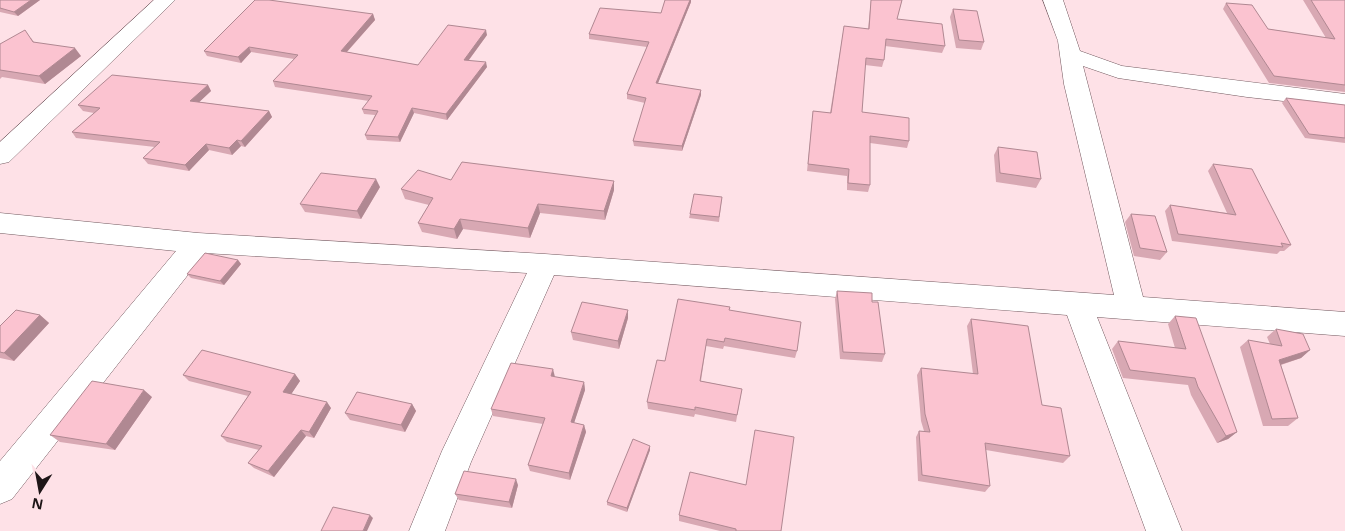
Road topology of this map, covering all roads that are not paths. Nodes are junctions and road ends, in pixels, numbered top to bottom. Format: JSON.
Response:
{"nodes":[{"id":1,"x":165,"y":0,"type":"edge"},
{"id":2,"x":1053,"y":0,"type":"edge"},
{"id":3,"x":1070,"y":54,"type":"junction"},
{"id":4,"x":1118,"y":72,"type":"junction"},
{"id":5,"x":1075,"y":84,"type":"junction"},
{"id":6,"x":1345,"y":101,"type":"edge"},
{"id":7,"x":0,"y":156,"type":"edge"},
{"id":8,"x":0,"y":223,"type":"edge"},
{"id":9,"x":198,"y":243,"type":"junction"},
{"id":10,"x":545,"y":264,"type":"junction"},
{"id":11,"x":1077,"y":304,"type":"junction"},
{"id":12,"x":1132,"y":309,"type":"junction"},
{"id":13,"x":1345,"y":324,"type":"edge"},
{"id":14,"x":0,"y":487,"type":"edge"},
{"id":15,"x":427,"y":531,"type":"edge"},
{"id":16,"x":1164,"y":531,"type":"edge"}],
"edges":[{"from":1,"to":7,"type":"street"},
{"from":2,"to":3,"type":"street"},
{"from":3,"to":4,"type":"street"},
{"from":3,"to":5,"type":"street"},
{"from":4,"to":5,"type":"street"},
{"from":4,"to":6,"type":"street"},
{"from":5,"to":12,"type":"street"},
{"from":8,"to":9,"type":"street"},
{"from":9,"to":10,"type":"street"},
{"from":9,"to":14,"type":"street"},
{"from":10,"to":11,"type":"street"},
{"from":10,"to":15,"type":"street"},
{"from":11,"to":12,"type":"street"},
{"from":11,"to":16,"type":"street"},
{"from":12,"to":13,"type":"street"}]}
